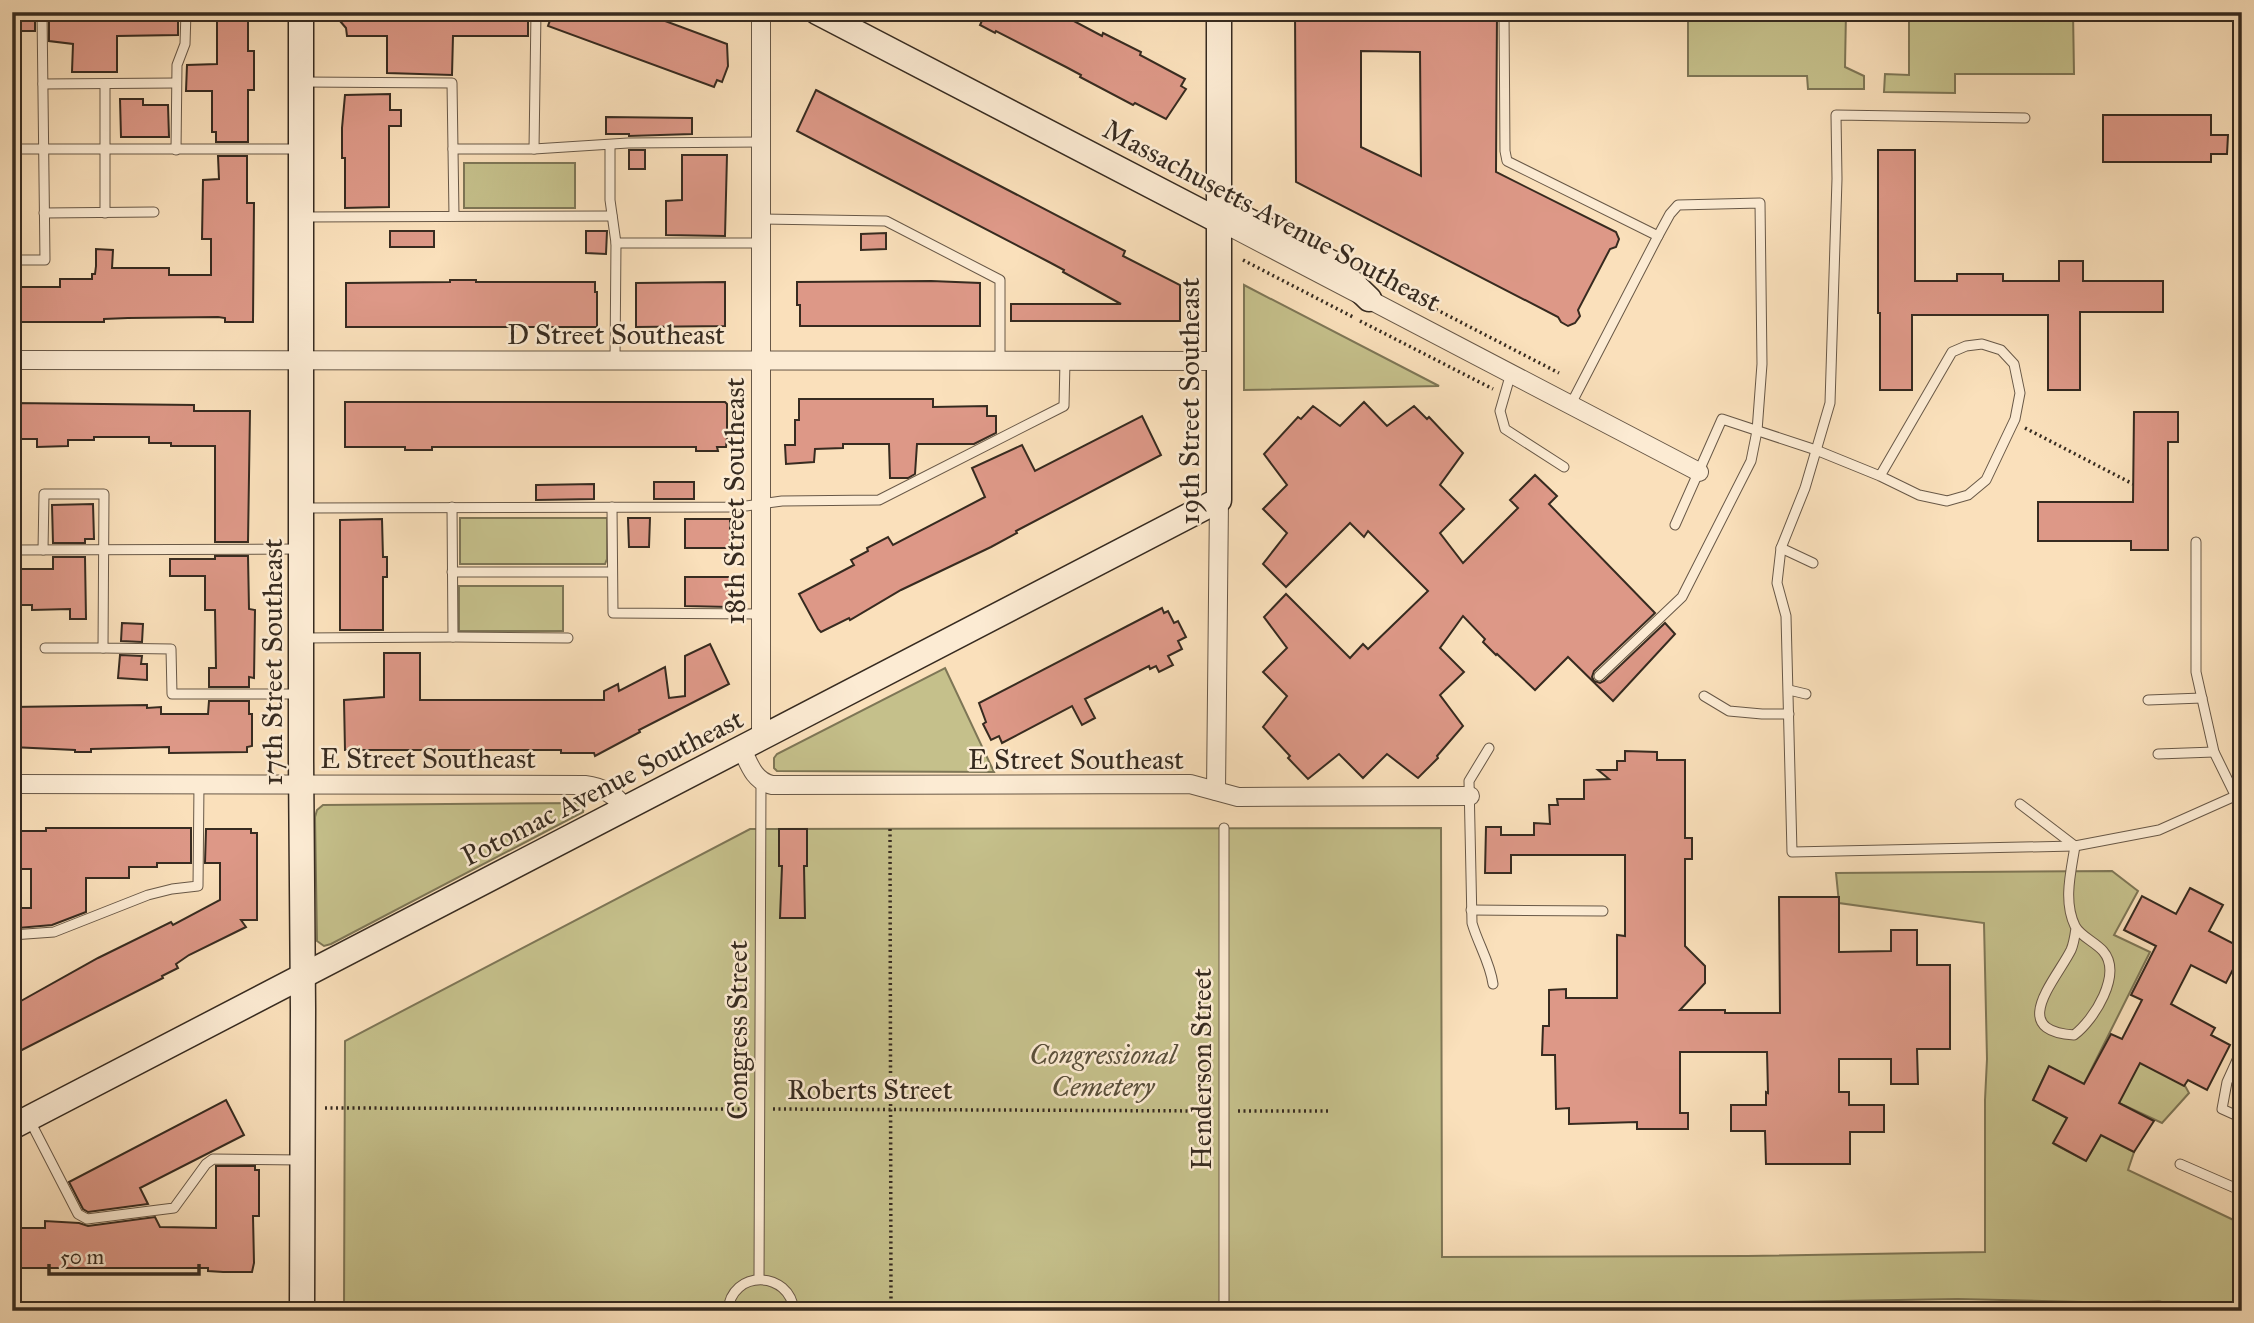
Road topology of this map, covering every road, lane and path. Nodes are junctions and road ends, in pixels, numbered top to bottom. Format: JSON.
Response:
{"nodes":[{"id":1,"x":43,"y":12,"type":"edge"},
{"id":2,"x":186,"y":12,"type":"edge"},
{"id":3,"x":301,"y":12,"type":"edge"},
{"id":4,"x":536,"y":12,"type":"edge"},
{"id":5,"x":761,"y":12,"type":"edge"},
{"id":6,"x":817,"y":12,"type":"edge"},
{"id":7,"x":1219,"y":12,"type":"edge"},
{"id":8,"x":1504,"y":12,"type":"edge"},
{"id":9,"x":301,"y":82,"type":"junction"},
{"id":10,"x":176,"y":83,"type":"junction"},
{"id":11,"x":43,"y":84,"type":"junction"},
{"id":12,"x":105,"y":84,"type":"junction"},
{"id":13,"x":2025,"y":118,"type":"dead end"},
{"id":14,"x":761,"y":142,"type":"junction"},
{"id":15,"x":610,"y":145,"type":"junction"},
{"id":16,"x":12,"y":149,"type":"edge"},
{"id":17,"x":43,"y":149,"type":"junction"},
{"id":18,"x":301,"y":149,"type":"junction"},
{"id":19,"x":453,"y":149,"type":"junction"},
{"id":20,"x":534,"y":149,"type":"junction"},
{"id":21,"x":105,"y":150,"type":"junction"},
{"id":22,"x":176,"y":150,"type":"junction"},
{"id":23,"x":154,"y":212,"type":"dead end"},
{"id":24,"x":44,"y":213,"type":"junction"},
{"id":25,"x":105,"y":213,"type":"junction"},
{"id":26,"x":1219,"y":213,"type":"junction"},
{"id":27,"x":454,"y":216,"type":"junction"},
{"id":28,"x":612,"y":216,"type":"junction"},
{"id":29,"x":302,"y":217,"type":"junction"},
{"id":30,"x":762,"y":219,"type":"junction"},
{"id":31,"x":1658,"y":236,"type":"junction"},
{"id":32,"x":616,"y":243,"type":"junction"},
{"id":33,"x":761,"y":243,"type":"junction"},
{"id":34,"x":12,"y":260,"type":"edge"},
{"id":35,"x":1243,"y":260,"type":"dead end"},
{"id":36,"x":1378,"y":292,"type":"junction"},
{"id":37,"x":12,"y":360,"type":"edge"},
{"id":38,"x":615,"y":360,"type":"junction"},
{"id":39,"x":301,"y":361,"type":"junction"},
{"id":40,"x":761,"y":361,"type":"junction"},
{"id":41,"x":1000,"y":361,"type":"junction"},
{"id":42,"x":1065,"y":361,"type":"junction"},
{"id":43,"x":1219,"y":361,"type":"junction"},
{"id":44,"x":1511,"y":373,"type":"junction"},
{"id":45,"x":1559,"y":373,"type":"dead end"},
{"id":46,"x":1504,"y":393,"type":"junction"},
{"id":47,"x":1571,"y":404,"type":"junction"},
{"id":48,"x":2023,"y":427,"type":"dead end"},
{"id":49,"x":1757,"y":431,"type":"junction"},
{"id":50,"x":1816,"y":450,"type":"junction"},
{"id":51,"x":1564,"y":467,"type":"dead end"},
{"id":52,"x":1699,"y":472,"type":"junction"},
{"id":53,"x":1880,"y":476,"type":"junction"},
{"id":54,"x":2133,"y":484,"type":"dead end"},
{"id":55,"x":1219,"y":500,"type":"junction"},
{"id":56,"x":760,"y":504,"type":"junction"},
{"id":57,"x":452,"y":507,"type":"junction"},
{"id":58,"x":612,"y":507,"type":"junction"},
{"id":59,"x":301,"y":508,"type":"junction"},
{"id":60,"x":1675,"y":525,"type":"dead end"},
{"id":61,"x":2196,"y":542,"type":"dead end"},
{"id":62,"x":1782,"y":548,"type":"junction"},
{"id":63,"x":301,"y":549,"type":"junction"},
{"id":64,"x":12,"y":550,"type":"edge"},
{"id":65,"x":43,"y":550,"type":"junction"},
{"id":66,"x":104,"y":551,"type":"junction"},
{"id":67,"x":1813,"y":563,"type":"dead end"},
{"id":68,"x":452,"y":572,"type":"junction"},
{"id":69,"x":612,"y":572,"type":"junction"},
{"id":70,"x":760,"y":614,"type":"junction"},
{"id":71,"x":453,"y":637,"type":"junction"},
{"id":72,"x":301,"y":638,"type":"junction"},
{"id":73,"x":568,"y":638,"type":"dead end"},
{"id":74,"x":45,"y":648,"type":"dead end"},
{"id":75,"x":103,"y":648,"type":"junction"},
{"id":76,"x":1599,"y":676,"type":"dead end"},
{"id":77,"x":1788,"y":690,"type":"junction"},
{"id":78,"x":301,"y":694,"type":"junction"},
{"id":79,"x":1806,"y":694,"type":"dead end"},
{"id":80,"x":1704,"y":696,"type":"dead end"},
{"id":81,"x":2202,"y":698,"type":"junction"},
{"id":82,"x":2148,"y":700,"type":"dead end"},
{"id":83,"x":1789,"y":714,"type":"junction"},
{"id":84,"x":751,"y":744,"type":"junction"},
{"id":85,"x":1489,"y":748,"type":"dead end"},
{"id":86,"x":2214,"y":752,"type":"junction"},
{"id":87,"x":2158,"y":754,"type":"dead end"},
{"id":88,"x":761,"y":781,"type":"junction"},
{"id":89,"x":12,"y":784,"type":"edge"},
{"id":90,"x":199,"y":784,"type":"junction"},
{"id":91,"x":301,"y":784,"type":"junction"},
{"id":92,"x":1216,"y":791,"type":"junction"},
{"id":93,"x":2239,"y":795,"type":"edge"},
{"id":94,"x":1470,"y":796,"type":"junction"},
{"id":95,"x":2020,"y":804,"type":"dead end"},
{"id":96,"x":625,"y":808,"type":"junction"},
{"id":97,"x":2242,"y":809,"type":"edge"},
{"id":98,"x":1224,"y":828,"type":"dead end"},
{"id":99,"x":890,"y":829,"type":"dead end"},
{"id":100,"x":2075,"y":846,"type":"junction"},
{"id":101,"x":1471,"y":910,"type":"junction"},
{"id":102,"x":1603,"y":911,"type":"dead end"},
{"id":103,"x":2076,"y":928,"type":"junction"},
{"id":104,"x":12,"y":935,"type":"edge"},
{"id":105,"x":303,"y":976,"type":"junction"},
{"id":106,"x":1493,"y":984,"type":"dead end"},
{"id":107,"x":2242,"y":1049,"type":"edge"},
{"id":108,"x":325,"y":1108,"type":"dead end"},
{"id":109,"x":890,"y":1108,"type":"junction"},
{"id":110,"x":760,"y":1109,"type":"junction"},
{"id":111,"x":1224,"y":1111,"type":"junction"},
{"id":112,"x":1331,"y":1111,"type":"dead end"},
{"id":113,"x":2242,"y":1118,"type":"edge"},
{"id":114,"x":20,"y":1123,"type":"edge"},
{"id":115,"x":303,"y":1160,"type":"junction"},
{"id":116,"x":2180,"y":1164,"type":"dead end"},
{"id":117,"x":2242,"y":1191,"type":"edge"},
{"id":118,"x":759,"y":1279,"type":"junction"},
{"id":119,"x":2160,"y":1308,"type":"edge"},
{"id":120,"x":302,"y":1311,"type":"edge"},
{"id":121,"x":728,"y":1311,"type":"edge"},
{"id":122,"x":794,"y":1311,"type":"edge"},
{"id":123,"x":891,"y":1311,"type":"edge"},
{"id":124,"x":1224,"y":1311,"type":"edge"},
{"id":125,"x":1884,"y":1311,"type":"edge"}],
"edges":[{"from":1,"to":11,"type":"lane"},
{"from":2,"to":10,"type":"lane"},
{"from":3,"to":9,"type":"main road","name":"17th Street Southeast"},
{"from":4,"to":20,"type":"lane"},
{"from":5,"to":14,"type":"street","name":"18th Street Southeast"},
{"from":6,"to":26,"type":"main road","name":"Massachusetts Avenue Southeast"},
{"from":7,"to":26,"type":"main road","name":"19th Street Southeast"},
{"from":8,"to":31,"type":"lane"},
{"from":9,"to":18,"type":"main road","name":"17th Street Southeast"},
{"from":9,"to":19,"type":"lane"},
{"from":10,"to":12,"type":"lane"},
{"from":10,"to":22,"type":"lane"},
{"from":11,"to":12,"type":"lane"},
{"from":11,"to":17,"type":"lane"},
{"from":12,"to":21,"type":"lane"},
{"from":13,"to":50,"type":"lane"},
{"from":14,"to":15,"type":"lane"},
{"from":14,"to":30,"type":"street","name":"18th Street Southeast"},
{"from":15,"to":20,"type":"lane"},
{"from":15,"to":28,"type":"lane"},
{"from":16,"to":17,"type":"lane"},
{"from":17,"to":21,"type":"lane"},
{"from":17,"to":24,"type":"lane"},
{"from":18,"to":22,"type":"lane"},
{"from":18,"to":29,"type":"main road","name":"17th Street Southeast"},
{"from":19,"to":20,"type":"lane"},
{"from":19,"to":27,"type":"lane"},
{"from":21,"to":22,"type":"lane"},
{"from":21,"to":25,"type":"lane"},
{"from":23,"to":25,"type":"lane"},
{"from":24,"to":25,"type":"lane"},
{"from":24,"to":34,"type":"lane"},
{"from":26,"to":36,"type":"main road","name":"Massachusetts Avenue Southeast"},
{"from":26,"to":43,"type":"main road","name":"19th Street Southeast"},
{"from":27,"to":28,"type":"lane"},
{"from":27,"to":29,"type":"lane"},
{"from":28,"to":32,"type":"lane"},
{"from":29,"to":39,"type":"main road","name":"17th Street Southeast"},
{"from":30,"to":33,"type":"street","name":"18th Street Southeast"},
{"from":30,"to":41,"type":"lane"},
{"from":31,"to":47,"type":"lane"},
{"from":31,"to":49,"type":"lane"},
{"from":32,"to":33,"type":"lane"},
{"from":32,"to":38,"type":"lane"},
{"from":33,"to":40,"type":"street","name":"18th Street Southeast"},
{"from":35,"to":46,"type":"path"},
{"from":36,"to":44,"type":"street","name":"Massachusetts Avenue Southeast"},
{"from":36,"to":45,"type":"path"},
{"from":37,"to":39,"type":"street","name":"D Street Southeast"},
{"from":38,"to":39,"type":"street","name":"D Street Southeast"},
{"from":38,"to":40,"type":"street","name":"D Street Southeast"},
{"from":39,"to":59,"type":"main road","name":"17th Street Southeast"},
{"from":40,"to":41,"type":"street","name":"D Street Southeast"},
{"from":40,"to":56,"type":"street","name":"18th Street Southeast"},
{"from":41,"to":42,"type":"street","name":"D Street Southeast"},
{"from":42,"to":43,"type":"street","name":"D Street Southeast"},
{"from":42,"to":56,"type":"lane"},
{"from":43,"to":55,"type":"main road","name":"19th Street Southeast"},
{"from":44,"to":46,"type":"lane"},
{"from":44,"to":47,"type":"street","name":"Massachusetts Avenue Southeast"},
{"from":46,"to":51,"type":"lane"},
{"from":47,"to":52,"type":"street","name":"Massachusetts Avenue Southeast"},
{"from":48,"to":54,"type":"path"},
{"from":49,"to":50,"type":"lane"},
{"from":49,"to":52,"type":"lane"},
{"from":49,"to":76,"type":"lane"},
{"from":50,"to":53,"type":"lane"},
{"from":50,"to":62,"type":"lane"},
{"from":52,"to":60,"type":"lane"},
{"from":53,"to":53,"type":"lane"},
{"from":55,"to":84,"type":"main road","name":"Potomac Avenue Southeast"},
{"from":55,"to":92,"type":"street","name":"19th Street Southeast"},
{"from":56,"to":58,"type":"lane"},
{"from":56,"to":70,"type":"street","name":"18th Street Southeast"},
{"from":57,"to":58,"type":"lane"},
{"from":57,"to":59,"type":"lane"},
{"from":57,"to":68,"type":"lane"},
{"from":58,"to":69,"type":"lane"},
{"from":59,"to":63,"type":"main road","name":"17th Street Southeast"},
{"from":61,"to":81,"type":"lane"},
{"from":62,"to":67,"type":"lane"},
{"from":62,"to":77,"type":"lane"},
{"from":63,"to":66,"type":"lane"},
{"from":63,"to":72,"type":"main road","name":"17th Street Southeast"},
{"from":64,"to":65,"type":"lane"},
{"from":65,"to":66,"type":"lane"},
{"from":65,"to":66,"type":"lane"},
{"from":66,"to":75,"type":"lane"},
{"from":68,"to":69,"type":"lane"},
{"from":68,"to":71,"type":"lane"},
{"from":69,"to":70,"type":"lane"},
{"from":70,"to":84,"type":"street","name":"18th Street Southeast"},
{"from":71,"to":72,"type":"lane"},
{"from":71,"to":73,"type":"lane"},
{"from":72,"to":78,"type":"main road","name":"17th Street Southeast"},
{"from":74,"to":75,"type":"lane"},
{"from":75,"to":78,"type":"lane"},
{"from":77,"to":79,"type":"lane"},
{"from":77,"to":83,"type":"lane"},
{"from":78,"to":91,"type":"main road","name":"17th Street Southeast"},
{"from":80,"to":83,"type":"lane"},
{"from":81,"to":82,"type":"lane"},
{"from":81,"to":86,"type":"lane"},
{"from":83,"to":100,"type":"lane"},
{"from":84,"to":88,"type":"street"},
{"from":84,"to":96,"type":"main road","name":"Potomac Avenue Southeast"},
{"from":85,"to":94,"type":"lane"},
{"from":86,"to":87,"type":"lane"},
{"from":86,"to":93,"type":"lane"},
{"from":88,"to":92,"type":"street","name":"E Street Southeast"},
{"from":88,"to":110,"type":"lane","name":"Congress Street"},
{"from":89,"to":90,"type":"street","name":"E Street Southeast"},
{"from":90,"to":91,"type":"street","name":"E Street Southeast"},
{"from":90,"to":104,"type":"lane"},
{"from":91,"to":96,"type":"street","name":"E Street Southeast"},
{"from":91,"to":105,"type":"main road","name":"17th Street Southeast"},
{"from":92,"to":94,"type":"street","name":"E Street Southeast"},
{"from":93,"to":97,"type":"lane"},
{"from":93,"to":100,"type":"lane"},
{"from":94,"to":101,"type":"lane"},
{"from":95,"to":100,"type":"lane"},
{"from":96,"to":105,"type":"main road","name":"Potomac Avenue Southeast"},
{"from":98,"to":111,"type":"lane","name":"Henderson Street"},
{"from":99,"to":109,"type":"path"},
{"from":100,"to":103,"type":"lane"},
{"from":101,"to":102,"type":"lane"},
{"from":101,"to":106,"type":"lane"},
{"from":103,"to":103,"type":"lane"},
{"from":105,"to":114,"type":"main road","name":"Potomac Avenue Southeast"},
{"from":105,"to":115,"type":"main road","name":"17th Street Southeast"},
{"from":107,"to":113,"type":"lane"},
{"from":108,"to":110,"type":"path","name":"Roberts Street"},
{"from":109,"to":110,"type":"path","name":"Roberts Street"},
{"from":109,"to":111,"type":"path","name":"Roberts Street"},
{"from":109,"to":123,"type":"path"},
{"from":110,"to":118,"type":"lane","name":"Congress Street"},
{"from":111,"to":112,"type":"path","name":"Roberts Street"},
{"from":111,"to":124,"type":"lane","name":"Henderson Street"},
{"from":114,"to":115,"type":"lane"},
{"from":115,"to":120,"type":"main road","name":"17th Street Southeast"},
{"from":116,"to":117,"type":"lane"},
{"from":118,"to":121,"type":"lane"},
{"from":118,"to":122,"type":"lane"},
{"from":119,"to":125,"type":"lane"}]}
